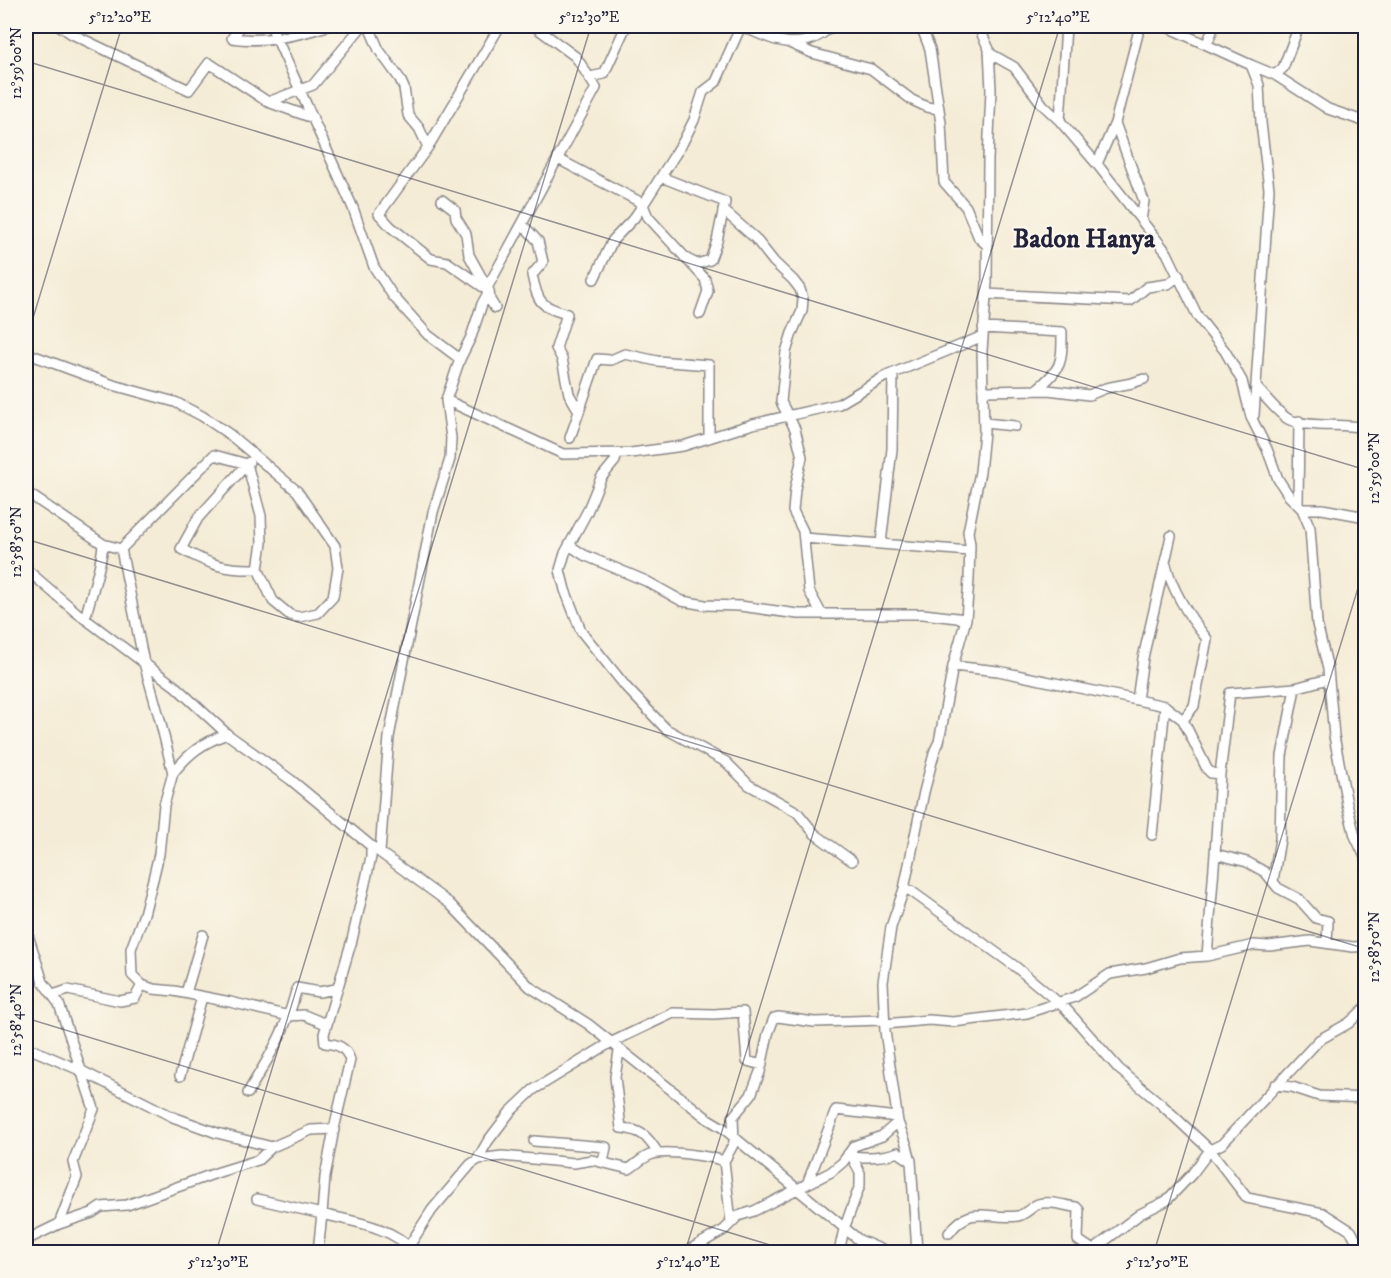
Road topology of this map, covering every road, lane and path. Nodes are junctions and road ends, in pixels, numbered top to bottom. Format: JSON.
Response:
{"nodes":[{"id":1,"x":60,"y":26,"type":"edge"},
{"id":2,"x":241,"y":26,"type":"edge"},
{"id":3,"x":272,"y":26,"type":"edge"},
{"id":4,"x":327,"y":26,"type":"edge"},
{"id":5,"x":362,"y":26,"type":"edge"},
{"id":6,"x":371,"y":26,"type":"edge"},
{"id":7,"x":500,"y":26,"type":"edge"},
{"id":8,"x":536,"y":26,"type":"edge"},
{"id":9,"x":627,"y":26,"type":"edge"},
{"id":10,"x":742,"y":26,"type":"edge"},
{"id":11,"x":834,"y":26,"type":"edge"},
{"id":12,"x":920,"y":26,"type":"edge"},
{"id":13,"x":980,"y":26,"type":"edge"},
{"id":14,"x":1066,"y":26,"type":"edge"},
{"id":15,"x":1140,"y":26,"type":"edge"},
{"id":16,"x":1165,"y":26,"type":"edge"},
{"id":17,"x":1214,"y":26,"type":"edge"},
{"id":18,"x":1299,"y":26,"type":"edge"},
{"id":19,"x":277,"y":38,"type":"junction"},
{"id":20,"x":787,"y":42,"type":"junction"},
{"id":21,"x":1207,"y":44,"type":"junction"},
{"id":22,"x":989,"y":52,"type":"junction"},
{"id":23,"x":1251,"y":65,"type":"junction"},
{"id":24,"x":1275,"y":75,"type":"junction"},
{"id":25,"x":590,"y":77,"type":"junction"},
{"id":26,"x":300,"y":90,"type":"junction"},
{"id":27,"x":268,"y":102,"type":"junction"},
{"id":28,"x":939,"y":109,"type":"junction"},
{"id":29,"x":313,"y":118,"type":"junction"},
{"id":30,"x":1060,"y":121,"type":"junction"},
{"id":31,"x":1365,"y":122,"type":"edge"},
{"id":32,"x":1115,"y":123,"type":"junction"},
{"id":33,"x":428,"y":147,"type":"junction"},
{"id":34,"x":558,"y":159,"type":"junction"},
{"id":35,"x":1097,"y":164,"type":"junction"},
{"id":36,"x":661,"y":177,"type":"junction"},
{"id":37,"x":442,"y":200,"type":"dead end"},
{"id":38,"x":644,"y":205,"type":"junction"},
{"id":39,"x":723,"y":210,"type":"junction"},
{"id":40,"x":1141,"y":220,"type":"junction"},
{"id":41,"x":522,"y":224,"type":"junction"},
{"id":42,"x":988,"y":246,"type":"junction"},
{"id":43,"x":687,"y":260,"type":"junction"},
{"id":44,"x":710,"y":260,"type":"junction"},
{"id":45,"x":1179,"y":276,"type":"junction"},
{"id":46,"x":594,"y":279,"type":"dead end"},
{"id":47,"x":488,"y":290,"type":"junction"},
{"id":48,"x":708,"y":291,"type":"junction"},
{"id":49,"x":986,"y":294,"type":"junction"},
{"id":50,"x":495,"y":308,"type":"dead end"},
{"id":51,"x":700,"y":314,"type":"dead end"},
{"id":52,"x":983,"y":332,"type":"junction"},
{"id":53,"x":26,"y":353,"type":"edge"},
{"id":54,"x":460,"y":359,"type":"junction"},
{"id":55,"x":893,"y":374,"type":"junction"},
{"id":56,"x":1144,"y":379,"type":"dead end"},
{"id":57,"x":1256,"y":387,"type":"junction"},
{"id":58,"x":1037,"y":389,"type":"junction"},
{"id":59,"x":985,"y":391,"type":"junction"},
{"id":60,"x":446,"y":399,"type":"junction"},
{"id":61,"x":579,"y":411,"type":"junction"},
{"id":62,"x":788,"y":416,"type":"junction"},
{"id":63,"x":1253,"y":422,"type":"junction"},
{"id":64,"x":1299,"y":422,"type":"junction"},
{"id":65,"x":984,"y":423,"type":"junction"},
{"id":66,"x":1015,"y":426,"type":"dead end"},
{"id":67,"x":1365,"y":428,"type":"edge"},
{"id":68,"x":570,"y":438,"type":"dead end"},
{"id":69,"x":709,"y":438,"type":"junction"},
{"id":70,"x":617,"y":453,"type":"junction"},
{"id":71,"x":256,"y":456,"type":"junction"},
{"id":72,"x":247,"y":464,"type":"junction"},
{"id":73,"x":26,"y":492,"type":"edge"},
{"id":74,"x":1300,"y":507,"type":"junction"},
{"id":75,"x":1365,"y":517,"type":"edge"},
{"id":76,"x":1171,"y":536,"type":"dead end"},
{"id":77,"x":804,"y":538,"type":"junction"},
{"id":78,"x":881,"y":543,"type":"junction"},
{"id":79,"x":103,"y":544,"type":"junction"},
{"id":80,"x":570,"y":545,"type":"junction"},
{"id":81,"x":121,"y":549,"type":"junction"},
{"id":82,"x":970,"y":551,"type":"junction"},
{"id":83,"x":1165,"y":563,"type":"junction"},
{"id":84,"x":26,"y":569,"type":"edge"},
{"id":85,"x":258,"y":569,"type":"junction"},
{"id":86,"x":821,"y":613,"type":"junction"},
{"id":87,"x":86,"y":619,"type":"junction"},
{"id":88,"x":966,"y":619,"type":"junction"},
{"id":89,"x":144,"y":663,"type":"junction"},
{"id":90,"x":953,"y":666,"type":"junction"},
{"id":91,"x":1328,"y":679,"type":"junction"},
{"id":92,"x":1295,"y":688,"type":"junction"},
{"id":93,"x":1137,"y":700,"type":"junction"},
{"id":94,"x":1165,"y":706,"type":"junction"},
{"id":95,"x":1183,"y":720,"type":"junction"},
{"id":96,"x":227,"y":734,"type":"junction"},
{"id":97,"x":173,"y":773,"type":"junction"},
{"id":98,"x":1220,"y":774,"type":"junction"},
{"id":99,"x":1152,"y":835,"type":"dead end"},
{"id":100,"x":375,"y":849,"type":"junction"},
{"id":101,"x":1215,"y":854,"type":"junction"},
{"id":102,"x":1365,"y":859,"type":"edge"},
{"id":103,"x":852,"y":861,"type":"dead end"},
{"id":104,"x":1273,"y":882,"type":"junction"},
{"id":105,"x":904,"y":889,"type":"junction"},
{"id":106,"x":26,"y":929,"type":"edge"},
{"id":107,"x":203,"y":935,"type":"dead end"},
{"id":108,"x":1327,"y":943,"type":"junction"},
{"id":109,"x":1365,"y":946,"type":"edge"},
{"id":110,"x":1207,"y":956,"type":"junction"},
{"id":111,"x":142,"y":985,"type":"junction"},
{"id":112,"x":336,"y":989,"type":"junction"},
{"id":113,"x":186,"y":993,"type":"junction"},
{"id":114,"x":53,"y":995,"type":"junction"},
{"id":115,"x":202,"y":997,"type":"junction"},
{"id":116,"x":1057,"y":1003,"type":"junction"},
{"id":117,"x":1365,"y":1007,"type":"edge"},
{"id":118,"x":289,"y":1016,"type":"junction"},
{"id":119,"x":884,"y":1022,"type":"junction"},
{"id":120,"x":326,"y":1024,"type":"junction"},
{"id":121,"x":610,"y":1043,"type":"junction"},
{"id":122,"x":26,"y":1047,"type":"edge"},
{"id":123,"x":619,"y":1051,"type":"junction"},
{"id":124,"x":762,"y":1065,"type":"junction"},
{"id":125,"x":82,"y":1071,"type":"junction"},
{"id":126,"x":180,"y":1076,"type":"dead end"},
{"id":127,"x":1275,"y":1086,"type":"junction"},
{"id":128,"x":248,"y":1094,"type":"dead end"},
{"id":129,"x":1365,"y":1098,"type":"edge"},
{"id":130,"x":898,"y":1120,"type":"junction"},
{"id":131,"x":334,"y":1129,"type":"junction"},
{"id":132,"x":734,"y":1138,"type":"junction"},
{"id":133,"x":534,"y":1141,"type":"dead end"},
{"id":134,"x":272,"y":1146,"type":"junction"},
{"id":135,"x":1210,"y":1150,"type":"junction"},
{"id":136,"x":658,"y":1153,"type":"junction"},
{"id":137,"x":850,"y":1155,"type":"junction"},
{"id":138,"x":477,"y":1160,"type":"junction"},
{"id":139,"x":724,"y":1161,"type":"junction"},
{"id":140,"x":911,"y":1161,"type":"junction"},
{"id":141,"x":603,"y":1162,"type":"junction"},
{"id":142,"x":807,"y":1184,"type":"junction"},
{"id":143,"x":796,"y":1190,"type":"junction"},
{"id":144,"x":256,"y":1199,"type":"dead end"},
{"id":145,"x":322,"y":1214,"type":"junction"},
{"id":146,"x":731,"y":1221,"type":"junction"},
{"id":147,"x":59,"y":1224,"type":"junction"},
{"id":148,"x":844,"y":1228,"type":"junction"},
{"id":149,"x":949,"y":1233,"type":"dead end"},
{"id":150,"x":26,"y":1240,"type":"edge"},
{"id":151,"x":411,"y":1249,"type":"edge"},
{"id":152,"x":1092,"y":1251,"type":"edge"},
{"id":153,"x":318,"y":1252,"type":"edge"},
{"id":154,"x":688,"y":1252,"type":"edge"},
{"id":155,"x":839,"y":1252,"type":"edge"},
{"id":156,"x":887,"y":1252,"type":"edge"},
{"id":157,"x":916,"y":1252,"type":"edge"},
{"id":158,"x":1364,"y":1252,"type":"edge"}],
"edges":[{"from":1,"to":27,"type":"street"},
{"from":2,"to":19,"type":"street"},
{"from":3,"to":19,"type":"street"},
{"from":4,"to":19,"type":"street"},
{"from":5,"to":26,"type":"street"},
{"from":6,"to":33,"type":"street"},
{"from":7,"to":33,"type":"street"},
{"from":8,"to":25,"type":"street"},
{"from":9,"to":25,"type":"street"},
{"from":10,"to":20,"type":"street"},
{"from":10,"to":36,"type":"street"},
{"from":11,"to":20,"type":"street"},
{"from":12,"to":28,"type":"street"},
{"from":13,"to":22,"type":"street"},
{"from":14,"to":30,"type":"street"},
{"from":15,"to":32,"type":"street"},
{"from":16,"to":21,"type":"street"},
{"from":17,"to":21,"type":"street"},
{"from":18,"to":24,"type":"street"},
{"from":19,"to":26,"type":"street"},
{"from":20,"to":28,"type":"street"},
{"from":21,"to":23,"type":"street"},
{"from":22,"to":30,"type":"street"},
{"from":22,"to":42,"type":"street"},
{"from":23,"to":24,"type":"street"},
{"from":23,"to":57,"type":"street"},
{"from":24,"to":31,"type":"street"},
{"from":25,"to":34,"type":"street"},
{"from":26,"to":27,"type":"street"},
{"from":26,"to":29,"type":"street"},
{"from":27,"to":29,"type":"street"},
{"from":28,"to":42,"type":"street"},
{"from":29,"to":54,"type":"street"},
{"from":30,"to":35,"type":"street"},
{"from":32,"to":35,"type":"street"},
{"from":32,"to":40,"type":"street"},
{"from":33,"to":47,"type":"street"},
{"from":34,"to":38,"type":"street"},
{"from":34,"to":41,"type":"street"},
{"from":35,"to":40,"type":"street"},
{"from":36,"to":38,"type":"street"},
{"from":36,"to":39,"type":"street"},
{"from":37,"to":47,"type":"street"},
{"from":38,"to":43,"type":"street"},
{"from":38,"to":46,"type":"street"},
{"from":39,"to":44,"type":"street"},
{"from":39,"to":62,"type":"street"},
{"from":40,"to":45,"type":"street"},
{"from":41,"to":47,"type":"street"},
{"from":41,"to":61,"type":"street"},
{"from":42,"to":49,"type":"street"},
{"from":43,"to":44,"type":"street"},
{"from":43,"to":48,"type":"street"},
{"from":44,"to":48,"type":"street"},
{"from":45,"to":49,"type":"street"},
{"from":45,"to":63,"type":"street"},
{"from":47,"to":50,"type":"street"},
{"from":47,"to":54,"type":"street"},
{"from":48,"to":51,"type":"street"},
{"from":49,"to":52,"type":"street"},
{"from":52,"to":55,"type":"street"},
{"from":52,"to":58,"type":"street"},
{"from":52,"to":59,"type":"street"},
{"from":53,"to":71,"type":"street"},
{"from":54,"to":60,"type":"street"},
{"from":55,"to":62,"type":"street"},
{"from":55,"to":78,"type":"street"},
{"from":56,"to":58,"type":"street"},
{"from":57,"to":63,"type":"street"},
{"from":57,"to":64,"type":"street"},
{"from":58,"to":59,"type":"street"},
{"from":59,"to":65,"type":"street"},
{"from":60,"to":70,"type":"street"},
{"from":60,"to":100,"type":"street"},
{"from":61,"to":68,"type":"street"},
{"from":61,"to":69,"type":"street"},
{"from":62,"to":69,"type":"street"},
{"from":62,"to":77,"type":"street"},
{"from":63,"to":74,"type":"street"},
{"from":64,"to":67,"type":"street"},
{"from":64,"to":74,"type":"street"},
{"from":65,"to":66,"type":"street"},
{"from":65,"to":82,"type":"street"},
{"from":69,"to":70,"type":"street"},
{"from":70,"to":80,"type":"street"},
{"from":71,"to":72,"type":"street"},
{"from":71,"to":85,"type":"street"},
{"from":72,"to":81,"type":"street"},
{"from":72,"to":85,"type":"street"},
{"from":72,"to":85,"type":"street"},
{"from":73,"to":79,"type":"street"},
{"from":74,"to":75,"type":"street"},
{"from":74,"to":91,"type":"street"},
{"from":76,"to":83,"type":"street"},
{"from":77,"to":78,"type":"street"},
{"from":77,"to":86,"type":"street"},
{"from":78,"to":82,"type":"street"},
{"from":79,"to":81,"type":"street"},
{"from":79,"to":87,"type":"street"},
{"from":80,"to":86,"type":"street"},
{"from":80,"to":103,"type":"street"},
{"from":81,"to":89,"type":"street"},
{"from":82,"to":88,"type":"street"},
{"from":83,"to":93,"type":"street"},
{"from":83,"to":95,"type":"street"},
{"from":84,"to":87,"type":"street"},
{"from":86,"to":88,"type":"street"},
{"from":87,"to":89,"type":"street"},
{"from":88,"to":90,"type":"street"},
{"from":89,"to":96,"type":"street"},
{"from":89,"to":97,"type":"street"},
{"from":90,"to":93,"type":"street"},
{"from":90,"to":105,"type":"street"},
{"from":91,"to":92,"type":"street"},
{"from":91,"to":102,"type":"street"},
{"from":92,"to":98,"type":"street"},
{"from":92,"to":104,"type":"street"},
{"from":93,"to":94,"type":"street"},
{"from":94,"to":95,"type":"street"},
{"from":94,"to":99,"type":"street"},
{"from":95,"to":98,"type":"street"},
{"from":96,"to":97,"type":"street"},
{"from":96,"to":100,"type":"street"},
{"from":97,"to":111,"type":"street"},
{"from":98,"to":101,"type":"street"},
{"from":100,"to":112,"type":"street"},
{"from":100,"to":121,"type":"street"},
{"from":101,"to":104,"type":"street"},
{"from":101,"to":110,"type":"street"},
{"from":104,"to":108,"type":"street"},
{"from":105,"to":116,"type":"street"},
{"from":105,"to":119,"type":"street"},
{"from":106,"to":114,"type":"street"},
{"from":107,"to":113,"type":"street"},
{"from":108,"to":109,"type":"street"},
{"from":108,"to":110,"type":"street"},
{"from":110,"to":116,"type":"street"},
{"from":111,"to":113,"type":"street"},
{"from":111,"to":114,"type":"street"},
{"from":112,"to":118,"type":"street"},
{"from":112,"to":120,"type":"street"},
{"from":113,"to":115,"type":"street"},
{"from":114,"to":125,"type":"street"},
{"from":115,"to":118,"type":"street"},
{"from":115,"to":126,"type":"street"},
{"from":116,"to":119,"type":"street"},
{"from":116,"to":135,"type":"street"},
{"from":117,"to":127,"type":"street"},
{"from":118,"to":120,"type":"street"},
{"from":118,"to":128,"type":"street"},
{"from":119,"to":124,"type":"street"},
{"from":119,"to":130,"type":"street"},
{"from":120,"to":131,"type":"street"},
{"from":121,"to":123,"type":"street"},
{"from":121,"to":124,"type":"street"},
{"from":121,"to":138,"type":"street"},
{"from":122,"to":125,"type":"street"},
{"from":123,"to":132,"type":"street"},
{"from":123,"to":136,"type":"street"},
{"from":124,"to":132,"type":"street"},
{"from":125,"to":134,"type":"street"},
{"from":125,"to":147,"type":"street"},
{"from":127,"to":129,"type":"street"},
{"from":127,"to":135,"type":"street"},
{"from":130,"to":137,"type":"street"},
{"from":130,"to":140,"type":"street"},
{"from":130,"to":142,"type":"street"},
{"from":131,"to":134,"type":"street"},
{"from":131,"to":145,"type":"street"},
{"from":132,"to":139,"type":"street"},
{"from":132,"to":143,"type":"street"},
{"from":133,"to":141,"type":"street"},
{"from":134,"to":147,"type":"street"},
{"from":135,"to":152,"type":"street"},
{"from":135,"to":158,"type":"street"},
{"from":136,"to":139,"type":"street"},
{"from":136,"to":141,"type":"street"},
{"from":137,"to":140,"type":"street"},
{"from":137,"to":142,"type":"street"},
{"from":137,"to":148,"type":"street"},
{"from":138,"to":141,"type":"street"},
{"from":138,"to":151,"type":"street"},
{"from":139,"to":146,"type":"street"},
{"from":140,"to":157,"type":"street"},
{"from":142,"to":143,"type":"street"},
{"from":143,"to":146,"type":"street"},
{"from":143,"to":148,"type":"street"},
{"from":144,"to":145,"type":"street"},
{"from":145,"to":151,"type":"street"},
{"from":145,"to":153,"type":"street"},
{"from":146,"to":154,"type":"street"},
{"from":147,"to":150,"type":"street"},
{"from":148,"to":155,"type":"street"},
{"from":148,"to":156,"type":"street"},
{"from":149,"to":152,"type":"street"}]}
